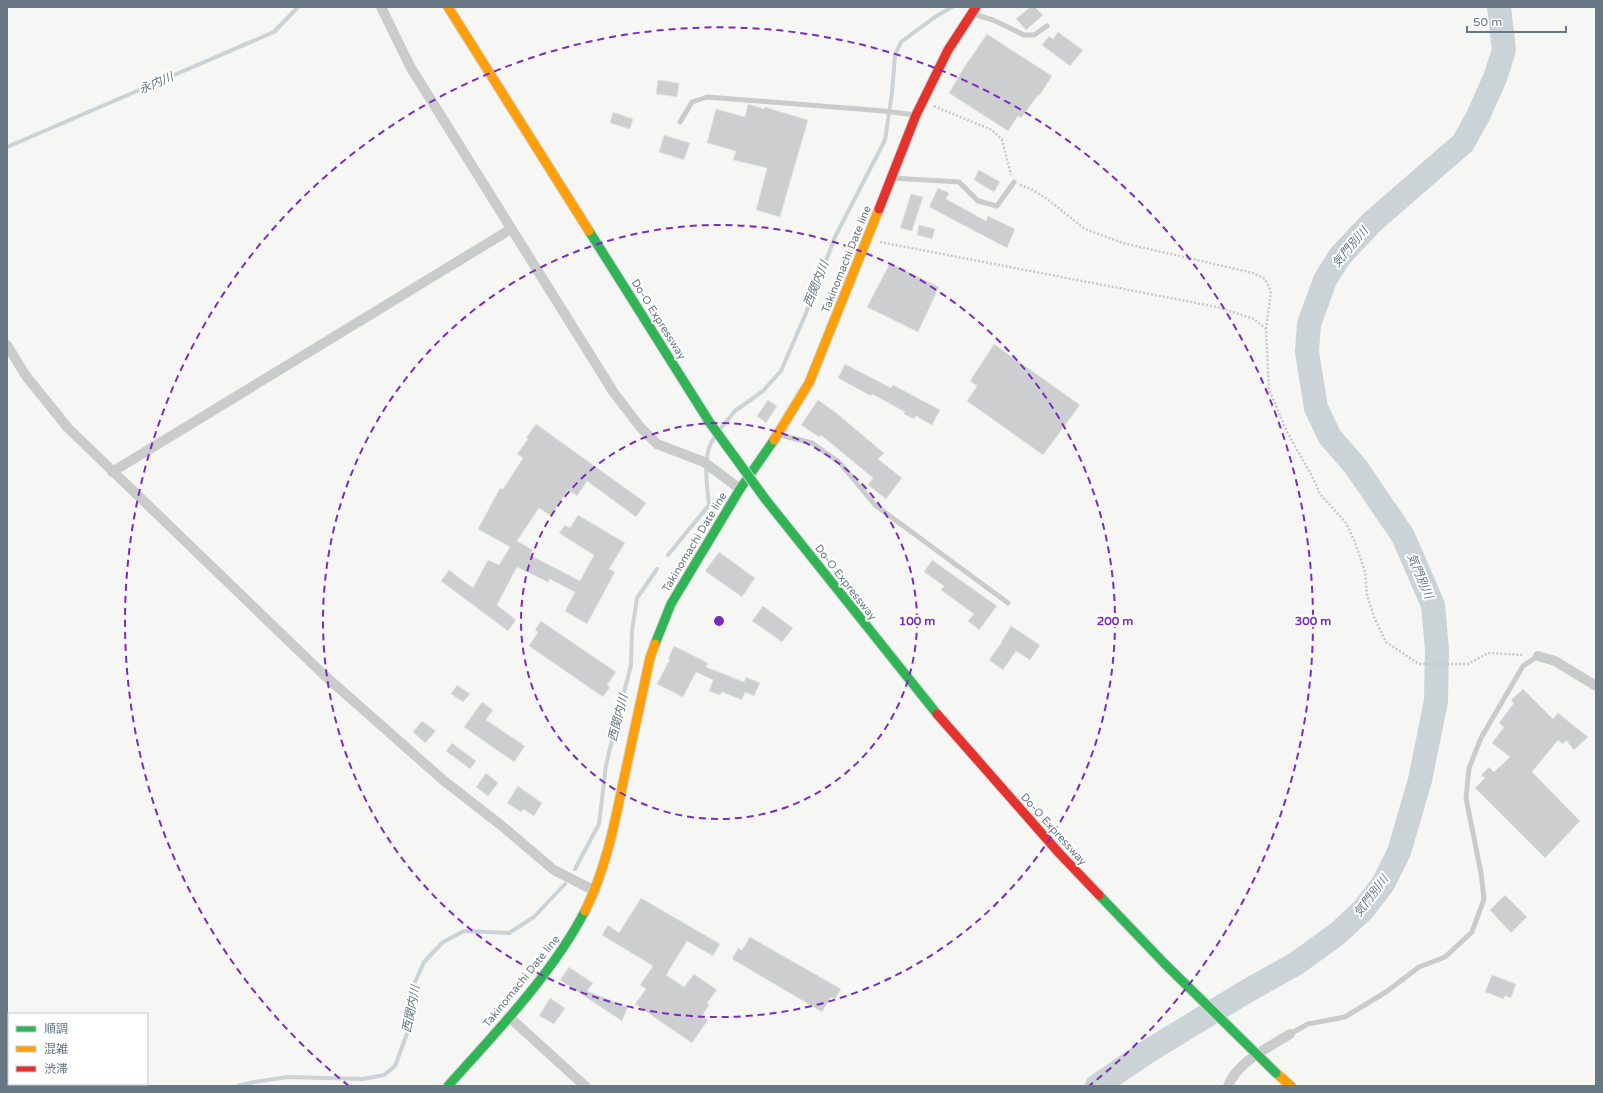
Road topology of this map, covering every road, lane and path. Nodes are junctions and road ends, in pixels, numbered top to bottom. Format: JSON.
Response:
{"nodes":[{"id":1,"x":381,"y":7,"type":"edge"},
{"id":2,"x":448,"y":7,"type":"edge"},
{"id":3,"x":458,"y":7,"type":"edge"},
{"id":4,"x":974,"y":10,"type":"edge"},
{"id":5,"x":1047,"y":26,"type":"dead end"},
{"id":6,"x":487,"y":71,"type":"junction"},
{"id":7,"x":922,"y":101,"type":"junction"},
{"id":8,"x":916,"y":115,"type":"junction"},
{"id":9,"x":680,"y":122,"type":"dead end"},
{"id":10,"x":891,"y":178,"type":"junction"},
{"id":11,"x":1014,"y":182,"type":"junction"},
{"id":12,"x":511,"y":229,"type":"junction"},
{"id":13,"x":867,"y":240,"type":"junction"},
{"id":14,"x":1266,"y":329,"type":"junction"},
{"id":15,"x":7,"y":345,"type":"edge"},
{"id":16,"x":778,"y":434,"type":"junction"},
{"id":17,"x":112,"y":472,"type":"junction"},
{"id":18,"x":740,"y":489,"type":"junction"},
{"id":19,"x":1008,"y":603,"type":"dead end"},
{"id":20,"x":1538,"y":656,"type":"junction"},
{"id":21,"x":1596,"y":686,"type":"edge"},
{"id":22,"x":595,"y":891,"type":"junction"},
{"id":23,"x":509,"y":1017,"type":"junction"},
{"id":24,"x":1290,"y":1034,"type":"joint"},
{"id":25,"x":448,"y":1086,"type":"edge"},
{"id":26,"x":586,"y":1086,"type":"edge"},
{"id":27,"x":1228,"y":1086,"type":"edge"},
{"id":28,"x":1291,"y":1086,"type":"edge"}],
"edges":[{"from":1,"to":12,"type":"street"},
{"from":2,"to":6,"type":"main road","name":"Do-O Expressway"},
{"from":3,"to":6,"type":"main road","name":"Do-O Expressway"},
{"from":4,"to":5,"type":"lane"},
{"from":4,"to":7,"type":"main road","name":"Takinomachi Date line"},
{"from":6,"to":28,"type":"main road","name":"Do-O Expressway","bridge":true},
{"from":7,"to":8,"type":"main road","name":"Takinomachi Date line"},
{"from":7,"to":11,"type":"path"},
{"from":8,"to":9,"type":"lane"},
{"from":8,"to":10,"type":"main road","name":"Takinomachi Date line"},
{"from":10,"to":11,"type":"lane"},
{"from":10,"to":13,"type":"main road","name":"Takinomachi Date line"},
{"from":11,"to":14,"type":"path"},
{"from":12,"to":17,"type":"street"},
{"from":12,"to":18,"type":"street"},
{"from":13,"to":14,"type":"path"},
{"from":13,"to":16,"type":"main road","name":"Takinomachi Date line"},
{"from":14,"to":20,"type":"path"},
{"from":15,"to":17,"type":"street"},
{"from":16,"to":18,"type":"main road","name":"Takinomachi Date line"},
{"from":16,"to":19,"type":"lane"},
{"from":17,"to":22,"type":"street"},
{"from":18,"to":22,"type":"main road","name":"Takinomachi Date line"},
{"from":20,"to":21,"type":"street"},
{"from":20,"to":24,"type":"lane"},
{"from":22,"to":23,"type":"main road","name":"Takinomachi Date line"},
{"from":23,"to":25,"type":"main road","name":"Takinomachi Date line"},
{"from":23,"to":26,"type":"street"},
{"from":24,"to":27,"type":"street"}]}
